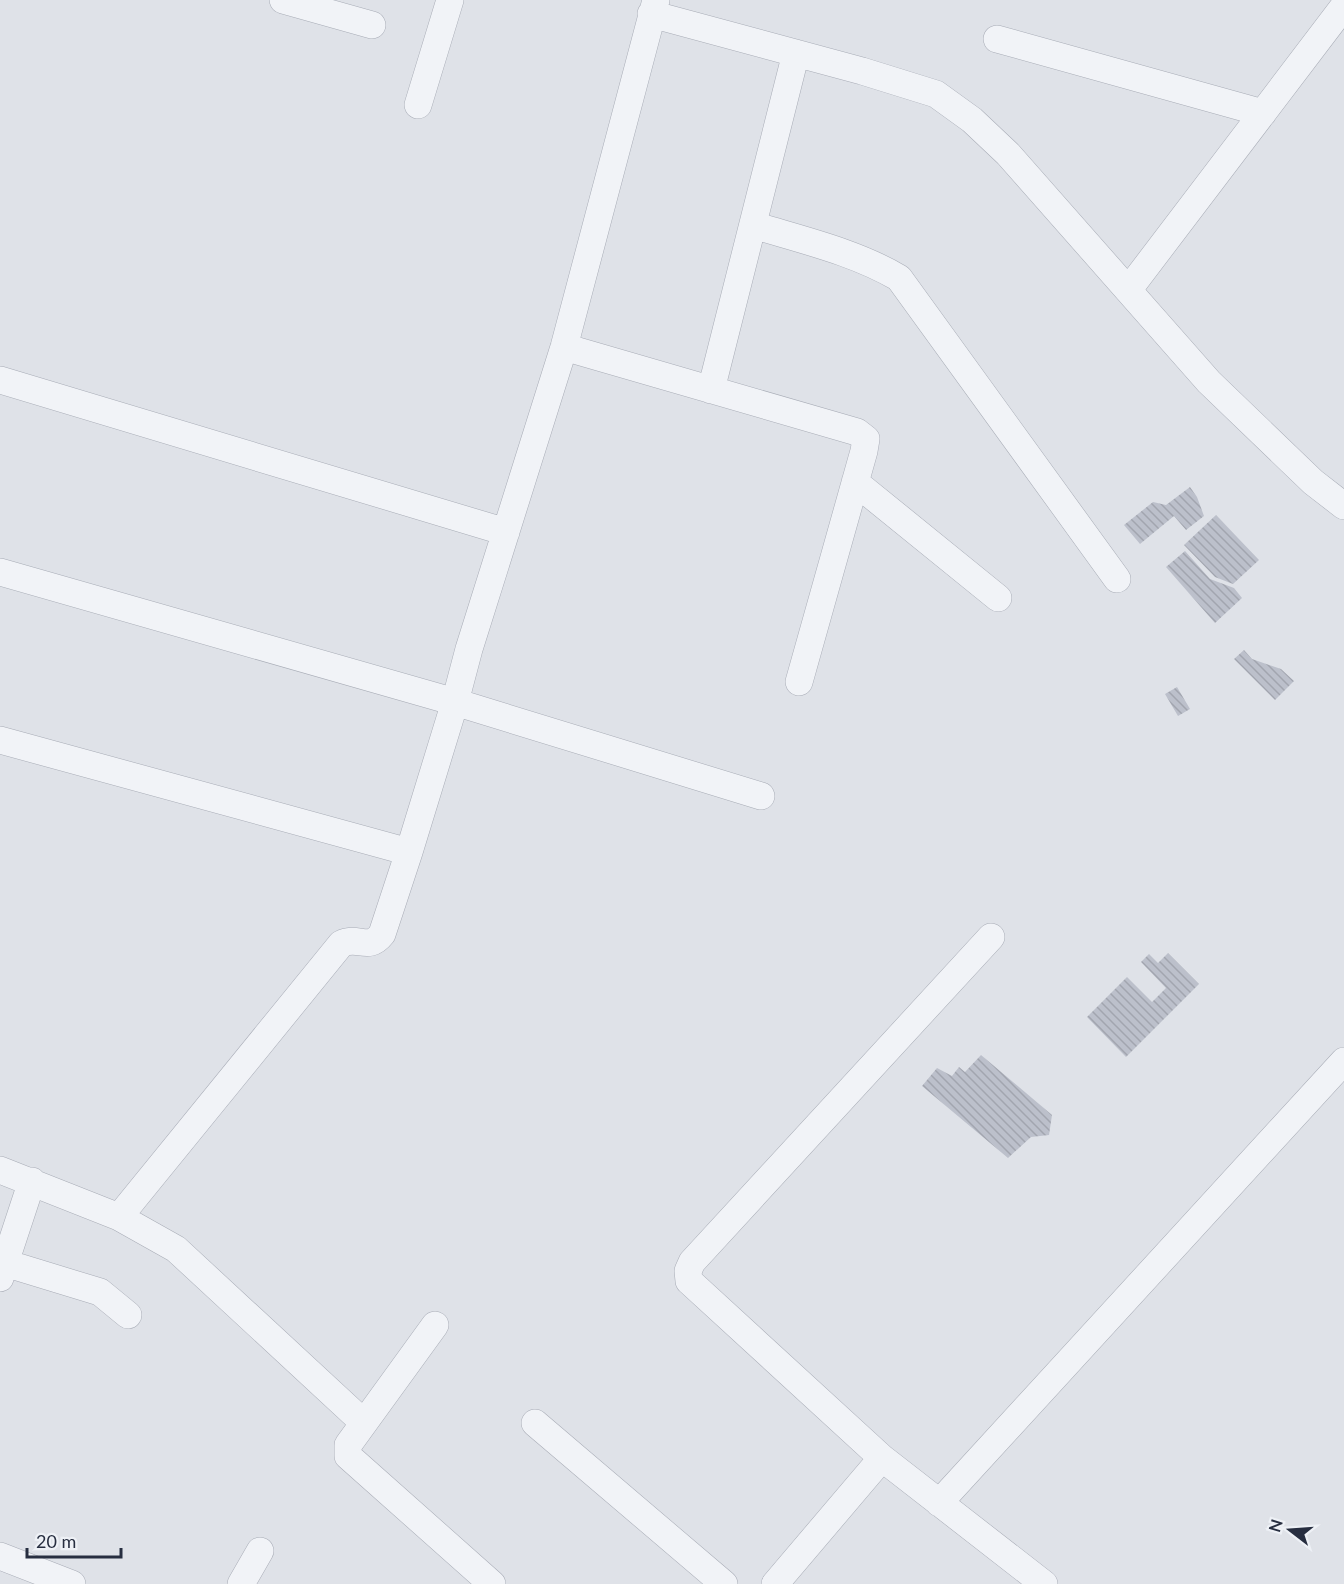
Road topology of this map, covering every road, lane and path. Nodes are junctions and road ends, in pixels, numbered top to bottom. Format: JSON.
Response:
{"nodes":[{"id":1,"x":283,"y":0,"type":"edge"},
{"id":2,"x":450,"y":0,"type":"edge"},
{"id":3,"x":1344,"y":6,"type":"edge"},
{"id":4,"x":653,"y":7,"type":"edge"},
{"id":5,"x":372,"y":25,"type":"dead end"},
{"id":6,"x":997,"y":39,"type":"dead end"},
{"id":7,"x":796,"y":53,"type":"junction"},
{"id":8,"x":418,"y":105,"type":"dead end"},
{"id":9,"x":1263,"y":113,"type":"junction"},
{"id":10,"x":753,"y":225,"type":"junction"},
{"id":11,"x":1129,"y":289,"type":"junction"},
{"id":12,"x":564,"y":347,"type":"junction"},
{"id":13,"x":0,"y":380,"type":"edge"},
{"id":14,"x":711,"y":390,"type":"junction"},
{"id":15,"x":855,"y":482,"type":"junction"},
{"id":16,"x":1344,"y":506,"type":"edge"},
{"id":17,"x":506,"y":532,"type":"junction"},
{"id":18,"x":0,"y":572,"type":"edge"},
{"id":19,"x":1117,"y":579,"type":"dead end"},
{"id":20,"x":998,"y":598,"type":"dead end"},
{"id":21,"x":799,"y":682,"type":"dead end"},
{"id":22,"x":455,"y":702,"type":"junction"},
{"id":23,"x":0,"y":740,"type":"edge"},
{"id":24,"x":761,"y":796,"type":"dead end"},
{"id":25,"x":409,"y":852,"type":"junction"},
{"id":26,"x":990,"y":937,"type":"dead end"},
{"id":27,"x":1344,"y":1061,"type":"edge"},
{"id":28,"x":0,"y":1170,"type":"edge"},
{"id":29,"x":32,"y":1181,"type":"junction"},
{"id":30,"x":119,"y":1216,"type":"junction"},
{"id":31,"x":2,"y":1271,"type":"edge"},
{"id":32,"x":128,"y":1315,"type":"dead end"},
{"id":33,"x":435,"y":1325,"type":"dead end"},
{"id":34,"x":364,"y":1423,"type":"junction"},
{"id":35,"x":535,"y":1423,"type":"dead end"},
{"id":36,"x":882,"y":1458,"type":"junction"},
{"id":37,"x":939,"y":1503,"type":"junction"},
{"id":38,"x":260,"y":1551,"type":"dead end"},
{"id":39,"x":0,"y":1556,"type":"edge"},
{"id":40,"x":72,"y":1584,"type":"edge"},
{"id":41,"x":241,"y":1584,"type":"edge"},
{"id":42,"x":492,"y":1584,"type":"edge"},
{"id":43,"x":724,"y":1584,"type":"edge"},
{"id":44,"x":775,"y":1584,"type":"edge"},
{"id":45,"x":1044,"y":1584,"type":"edge"}],
"edges":[{"from":1,"to":5,"type":"street"},
{"from":2,"to":8,"type":"street"},
{"from":3,"to":9,"type":"street"},
{"from":4,"to":7,"type":"street"},
{"from":4,"to":12,"type":"street"},
{"from":6,"to":9,"type":"street"},
{"from":7,"to":10,"type":"street"},
{"from":7,"to":11,"type":"street"},
{"from":9,"to":11,"type":"street"},
{"from":10,"to":14,"type":"street"},
{"from":10,"to":19,"type":"street"},
{"from":11,"to":16,"type":"street"},
{"from":12,"to":14,"type":"street"},
{"from":12,"to":17,"type":"street"},
{"from":13,"to":17,"type":"street"},
{"from":14,"to":15,"type":"street"},
{"from":15,"to":20,"type":"street"},
{"from":15,"to":21,"type":"street"},
{"from":17,"to":22,"type":"street"},
{"from":18,"to":22,"type":"street"},
{"from":22,"to":24,"type":"street"},
{"from":22,"to":25,"type":"street"},
{"from":23,"to":25,"type":"street"},
{"from":25,"to":30,"type":"street"},
{"from":26,"to":36,"type":"street"},
{"from":27,"to":37,"type":"street"},
{"from":28,"to":29,"type":"street"},
{"from":29,"to":30,"type":"street"},
{"from":29,"to":31,"type":"street"},
{"from":30,"to":34,"type":"street"},
{"from":31,"to":32,"type":"street"},
{"from":33,"to":34,"type":"street"},
{"from":34,"to":42,"type":"street"},
{"from":35,"to":43,"type":"street"},
{"from":36,"to":37,"type":"street"},
{"from":36,"to":44,"type":"street"},
{"from":37,"to":45,"type":"street"},
{"from":38,"to":41,"type":"street"},
{"from":39,"to":40,"type":"street"}]}
